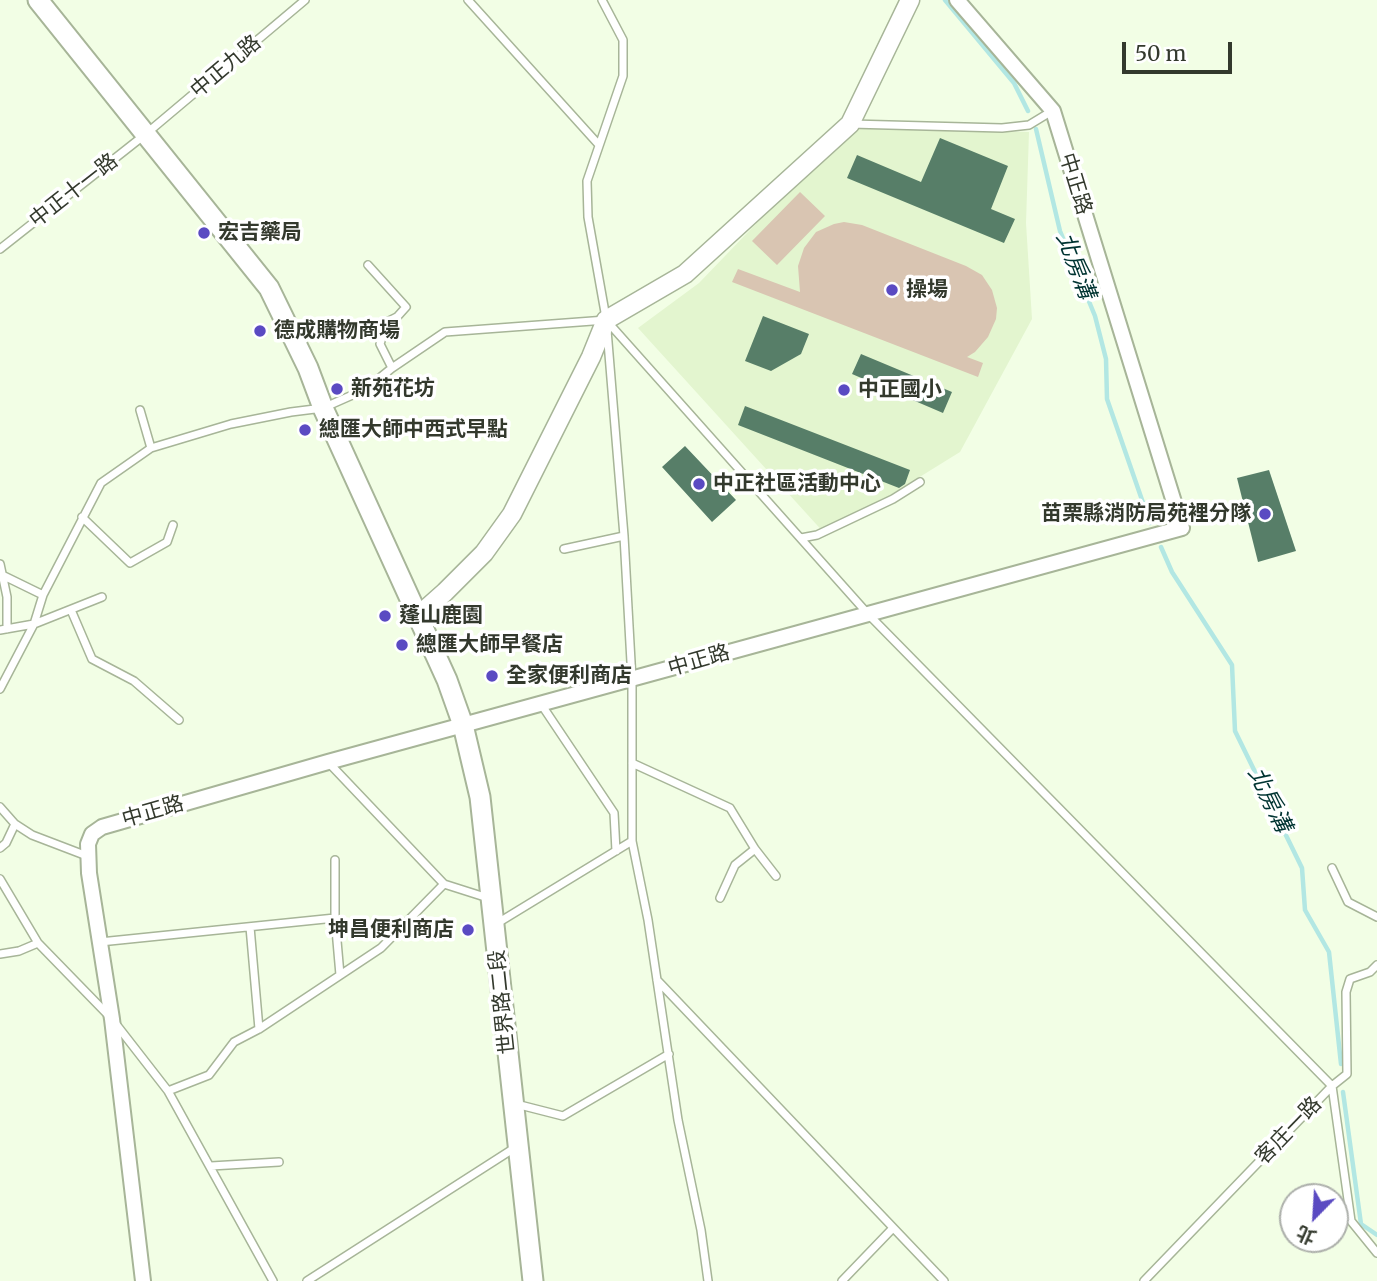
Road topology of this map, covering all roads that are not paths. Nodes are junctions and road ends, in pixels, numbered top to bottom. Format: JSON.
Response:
{"nodes":[{"id":1,"x":38,"y":0,"type":"edge"},
{"id":2,"x":305,"y":0,"type":"edge"},
{"id":3,"x":468,"y":0,"type":"edge"},
{"id":4,"x":602,"y":0,"type":"edge"},
{"id":5,"x":910,"y":0,"type":"edge"},
{"id":6,"x":957,"y":0,"type":"edge"},
{"id":7,"x":1053,"y":111,"type":"junction"},
{"id":8,"x":850,"y":124,"type":"junction"},
{"id":9,"x":147,"y":133,"type":"junction"},
{"id":10,"x":599,"y":145,"type":"junction"},
{"id":11,"x":0,"y":249,"type":"edge"},
{"id":12,"x":368,"y":265,"type":"dead end"},
{"id":13,"x":606,"y":320,"type":"junction"},
{"id":14,"x":392,"y":368,"type":"junction"},
{"id":15,"x":323,"y":408,"type":"junction"},
{"id":16,"x":140,"y":410,"type":"dead end"},
{"id":17,"x":151,"y":447,"type":"junction"},
{"id":18,"x":920,"y":482,"type":"dead end"},
{"id":19,"x":82,"y":517,"type":"junction"},
{"id":20,"x":173,"y":525,"type":"dead end"},
{"id":21,"x":624,"y":536,"type":"junction"},
{"id":22,"x":801,"y":538,"type":"junction"},
{"id":23,"x":564,"y":549,"type":"dead end"},
{"id":24,"x":0,"y":564,"type":"edge"},
{"id":25,"x":2,"y":575,"type":"junction"},
{"id":26,"x":43,"y":595,"type":"junction"},
{"id":27,"x":102,"y":597,"type":"dead end"},
{"id":28,"x":71,"y":610,"type":"junction"},
{"id":29,"x":868,"y":614,"type":"junction"},
{"id":30,"x":418,"y":616,"type":"junction"},
{"id":31,"x":34,"y":624,"type":"junction"},
{"id":32,"x":3,"y":629,"type":"edge"},
{"id":33,"x":632,"y":680,"type":"junction"},
{"id":34,"x":0,"y":689,"type":"edge"},
{"id":35,"x":541,"y":704,"type":"junction"},
{"id":36,"x":179,"y":720,"type":"dead end"},
{"id":37,"x":463,"y":725,"type":"junction"},
{"id":38,"x":328,"y":762,"type":"junction"},
{"id":39,"x":632,"y":763,"type":"junction"},
{"id":40,"x":0,"y":807,"type":"edge"},
{"id":41,"x":15,"y":824,"type":"junction"},
{"id":42,"x":632,"y":841,"type":"junction"},
{"id":43,"x":0,"y":848,"type":"edge"},
{"id":44,"x":755,"y":849,"type":"junction"},
{"id":45,"x":616,"y":851,"type":"junction"},
{"id":46,"x":88,"y":856,"type":"junction"},
{"id":47,"x":335,"y":860,"type":"dead end"},
{"id":48,"x":1332,"y":868,"type":"dead end"},
{"id":49,"x":776,"y":876,"type":"dead end"},
{"id":50,"x":0,"y":879,"type":"edge"},
{"id":51,"x":444,"y":884,"type":"junction"},
{"id":52,"x":720,"y":898,"type":"dead end"},
{"id":53,"x":492,"y":900,"type":"junction"},
{"id":54,"x":1377,"y":917,"type":"edge"},
{"id":55,"x":335,"y":918,"type":"junction"},
{"id":56,"x":495,"y":924,"type":"junction"},
{"id":57,"x":250,"y":927,"type":"junction"},
{"id":58,"x":99,"y":942,"type":"junction"},
{"id":59,"x":38,"y":943,"type":"junction"},
{"id":60,"x":0,"y":954,"type":"edge"},
{"id":61,"x":1377,"y":965,"type":"edge"},
{"id":62,"x":340,"y":975,"type":"junction"},
{"id":63,"x":657,"y":980,"type":"junction"},
{"id":64,"x":112,"y":1019,"type":"junction"},
{"id":65,"x":259,"y":1028,"type":"junction"},
{"id":66,"x":668,"y":1054,"type":"junction"},
{"id":67,"x":1332,"y":1086,"type":"junction"},
{"id":68,"x":168,"y":1091,"type":"junction"},
{"id":69,"x":514,"y":1104,"type":"junction"},
{"id":70,"x":518,"y":1145,"type":"junction"},
{"id":71,"x":279,"y":1162,"type":"dead end"},
{"id":72,"x":211,"y":1166,"type":"junction"},
{"id":73,"x":893,"y":1228,"type":"junction"},
{"id":74,"x":1377,"y":1253,"type":"edge"},
{"id":75,"x":705,"y":1280,"type":"edge"},
{"id":76,"x":143,"y":1281,"type":"edge"},
{"id":77,"x":273,"y":1281,"type":"edge"},
{"id":78,"x":307,"y":1281,"type":"edge"},
{"id":79,"x":533,"y":1281,"type":"edge"},
{"id":80,"x":842,"y":1281,"type":"edge"},
{"id":81,"x":944,"y":1281,"type":"edge"},
{"id":82,"x":1144,"y":1281,"type":"edge"}],
"edges":[{"from":1,"to":9,"type":"main road","name":"世界路二段"},
{"from":2,"to":9,"type":"lane","name":"中正九路"},
{"from":3,"to":10,"type":"lane"},
{"from":4,"to":10,"type":"lane"},
{"from":5,"to":8,"type":"street"},
{"from":6,"to":7,"type":"street","name":"中正路"},
{"from":7,"to":8,"type":"lane"},
{"from":7,"to":29,"type":"street","name":"中正路"},
{"from":8,"to":13,"type":"street"},
{"from":9,"to":11,"type":"lane","name":"中正十一路"},
{"from":9,"to":15,"type":"main road","name":"世界路二段"},
{"from":10,"to":13,"type":"lane"},
{"from":12,"to":14,"type":"lane"},
{"from":13,"to":14,"type":"lane"},
{"from":13,"to":21,"type":"lane"},
{"from":13,"to":22,"type":"lane"},
{"from":13,"to":30,"type":"street"},
{"from":14,"to":15,"type":"lane"},
{"from":15,"to":17,"type":"lane"},
{"from":15,"to":30,"type":"main road","name":"世界路二段"},
{"from":16,"to":17,"type":"lane"},
{"from":17,"to":19,"type":"lane"},
{"from":18,"to":22,"type":"lane"},
{"from":19,"to":20,"type":"lane"},
{"from":19,"to":26,"type":"lane"},
{"from":21,"to":23,"type":"lane"},
{"from":21,"to":33,"type":"lane"},
{"from":22,"to":29,"type":"lane"},
{"from":24,"to":25,"type":"lane"},
{"from":25,"to":26,"type":"lane"},
{"from":25,"to":32,"type":"lane"},
{"from":26,"to":31,"type":"lane"},
{"from":27,"to":28,"type":"lane"},
{"from":28,"to":31,"type":"lane"},
{"from":28,"to":36,"type":"lane"},
{"from":29,"to":33,"type":"street","name":"中正路"},
{"from":29,"to":67,"type":"lane"},
{"from":30,"to":37,"type":"main road","name":"世界路二段"},
{"from":31,"to":32,"type":"lane"},
{"from":31,"to":34,"type":"lane"},
{"from":33,"to":35,"type":"street","name":"中正路"},
{"from":33,"to":39,"type":"lane"},
{"from":35,"to":37,"type":"street","name":"中正路"},
{"from":35,"to":45,"type":"lane"},
{"from":37,"to":38,"type":"street","name":"中正路"},
{"from":37,"to":53,"type":"main road","name":"世界路二段"},
{"from":38,"to":46,"type":"street","name":"中正路"},
{"from":38,"to":51,"type":"lane"},
{"from":39,"to":42,"type":"lane"},
{"from":39,"to":44,"type":"lane"},
{"from":40,"to":41,"type":"lane"},
{"from":41,"to":43,"type":"lane"},
{"from":41,"to":46,"type":"lane"},
{"from":42,"to":45,"type":"lane"},
{"from":42,"to":63,"type":"lane"},
{"from":44,"to":49,"type":"lane"},
{"from":44,"to":52,"type":"lane"},
{"from":45,"to":56,"type":"lane"},
{"from":46,"to":58,"type":"street"},
{"from":47,"to":55,"type":"lane"},
{"from":48,"to":54,"type":"lane"},
{"from":50,"to":59,"type":"lane"},
{"from":51,"to":53,"type":"lane"},
{"from":51,"to":62,"type":"lane"},
{"from":53,"to":56,"type":"main road","name":"世界路二段"},
{"from":55,"to":57,"type":"lane"},
{"from":55,"to":62,"type":"lane"},
{"from":56,"to":69,"type":"main road","name":"世界路二段"},
{"from":57,"to":58,"type":"lane"},
{"from":57,"to":65,"type":"lane"},
{"from":58,"to":64,"type":"street"},
{"from":59,"to":60,"type":"lane"},
{"from":59,"to":64,"type":"lane"},
{"from":61,"to":67,"type":"lane","name":"客庄一路"},
{"from":62,"to":65,"type":"lane"},
{"from":63,"to":66,"type":"lane"},
{"from":63,"to":73,"type":"lane"},
{"from":64,"to":68,"type":"lane"},
{"from":64,"to":76,"type":"street"},
{"from":65,"to":68,"type":"lane"},
{"from":66,"to":69,"type":"lane"},
{"from":66,"to":75,"type":"lane"},
{"from":67,"to":74,"type":"lane"},
{"from":67,"to":82,"type":"lane","name":"客庄一路"},
{"from":68,"to":72,"type":"lane"},
{"from":69,"to":70,"type":"main road","name":"世界路二段"},
{"from":70,"to":78,"type":"lane"},
{"from":70,"to":79,"type":"main road","name":"世界路二段"},
{"from":71,"to":72,"type":"lane"},
{"from":72,"to":77,"type":"lane"},
{"from":73,"to":80,"type":"lane"},
{"from":73,"to":81,"type":"lane"}]}
